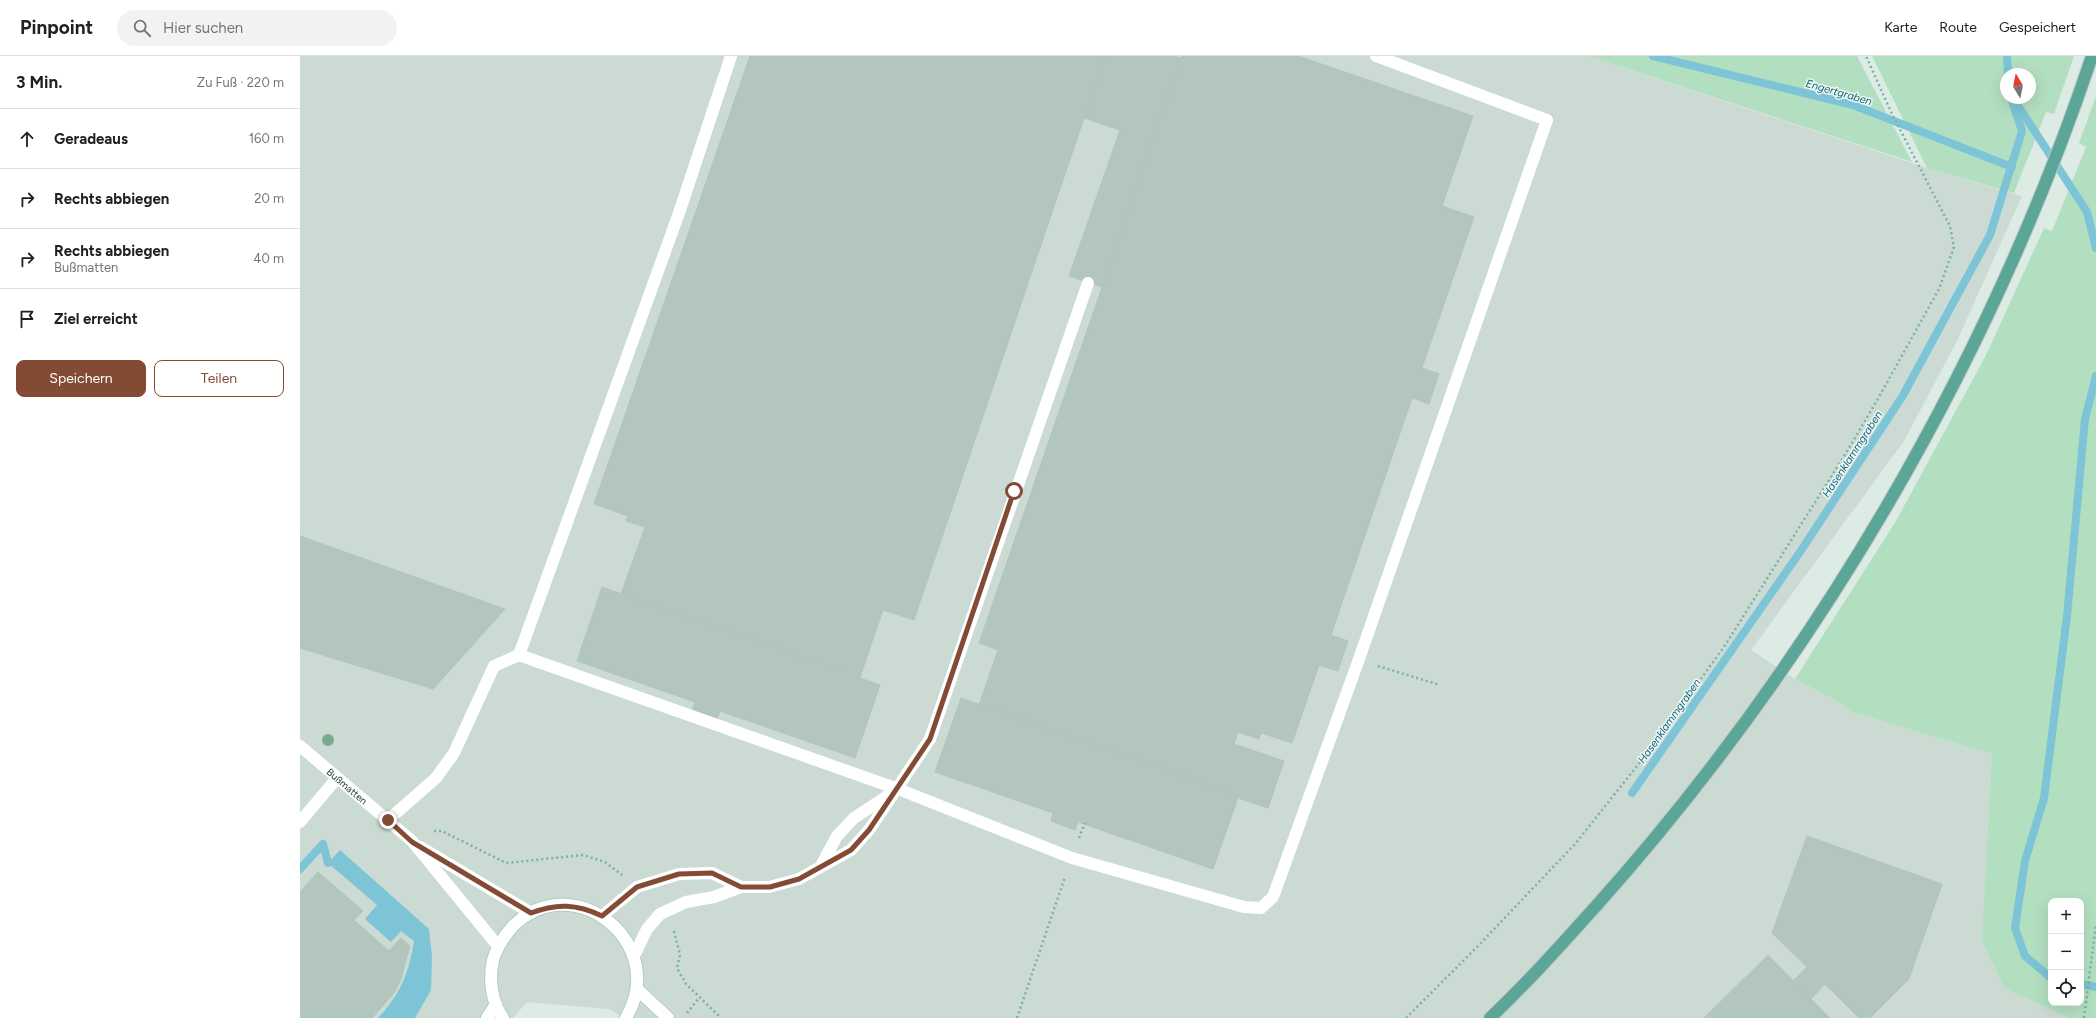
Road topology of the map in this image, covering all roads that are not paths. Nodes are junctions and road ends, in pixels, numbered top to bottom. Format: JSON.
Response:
{"nodes":[{"id":1,"x":731,"y":56,"type":"edge"},
{"id":2,"x":1376,"y":56,"type":"edge"},
{"id":3,"x":2092,"y":56,"type":"edge"},
{"id":4,"x":1088,"y":283,"type":"dead end"},
{"id":5,"x":519,"y":656,"type":"junction"},
{"id":6,"x":300,"y":746,"type":"edge"},
{"id":7,"x":337,"y":778,"type":"junction"},
{"id":8,"x":898,"y":789,"type":"junction"},
{"id":9,"x":388,"y":820,"type":"junction"},
{"id":10,"x":300,"y":822,"type":"edge"},
{"id":11,"x":412,"y":842,"type":"junction"},
{"id":12,"x":822,"y":864,"type":"junction"},
{"id":13,"x":741,"y":887,"type":"junction"},
{"id":14,"x":531,"y":913,"type":"junction"},
{"id":15,"x":602,"y":916,"type":"junction"},
{"id":16,"x":498,"y":946,"type":"junction"},
{"id":17,"x":634,"y":956,"type":"junction"},
{"id":18,"x":637,"y":989,"type":"junction"},
{"id":19,"x":496,"y":1004,"type":"junction"},
{"id":20,"x":487,"y":1018,"type":"edge"},
{"id":21,"x":503,"y":1018,"type":"edge"},
{"id":22,"x":626,"y":1018,"type":"edge"},
{"id":23,"x":668,"y":1018,"type":"edge"},
{"id":24,"x":1490,"y":1018,"type":"edge"}],
"edges":[{"from":1,"to":5,"type":"street"},
{"from":2,"to":8,"type":"street"},
{"from":3,"to":24,"type":"main road"},
{"from":4,"to":8,"type":"street"},
{"from":5,"to":8,"type":"street"},
{"from":5,"to":9,"type":"street"},
{"from":6,"to":7,"type":"street","name":"Bußmatten"},
{"from":7,"to":9,"type":"street","name":"Bußmatten"},
{"from":7,"to":10,"type":"street"},
{"from":8,"to":12,"type":"street"},
{"from":8,"to":12,"type":"street"},
{"from":9,"to":11,"type":"street","name":"Bußmatten"},
{"from":11,"to":14,"type":"street","name":"Bußmatten"},
{"from":11,"to":16,"type":"street","name":"Bußmatten"},
{"from":12,"to":13,"type":"street"},
{"from":13,"to":15,"type":"street"},
{"from":13,"to":17,"type":"street"},
{"from":14,"to":15,"type":"street"},
{"from":14,"to":16,"type":"street"},
{"from":15,"to":17,"type":"street"},
{"from":16,"to":19,"type":"street"},
{"from":17,"to":18,"type":"street"},
{"from":18,"to":22,"type":"street"},
{"from":18,"to":23,"type":"street"},
{"from":19,"to":20,"type":"street"},
{"from":19,"to":21,"type":"street"}]}
